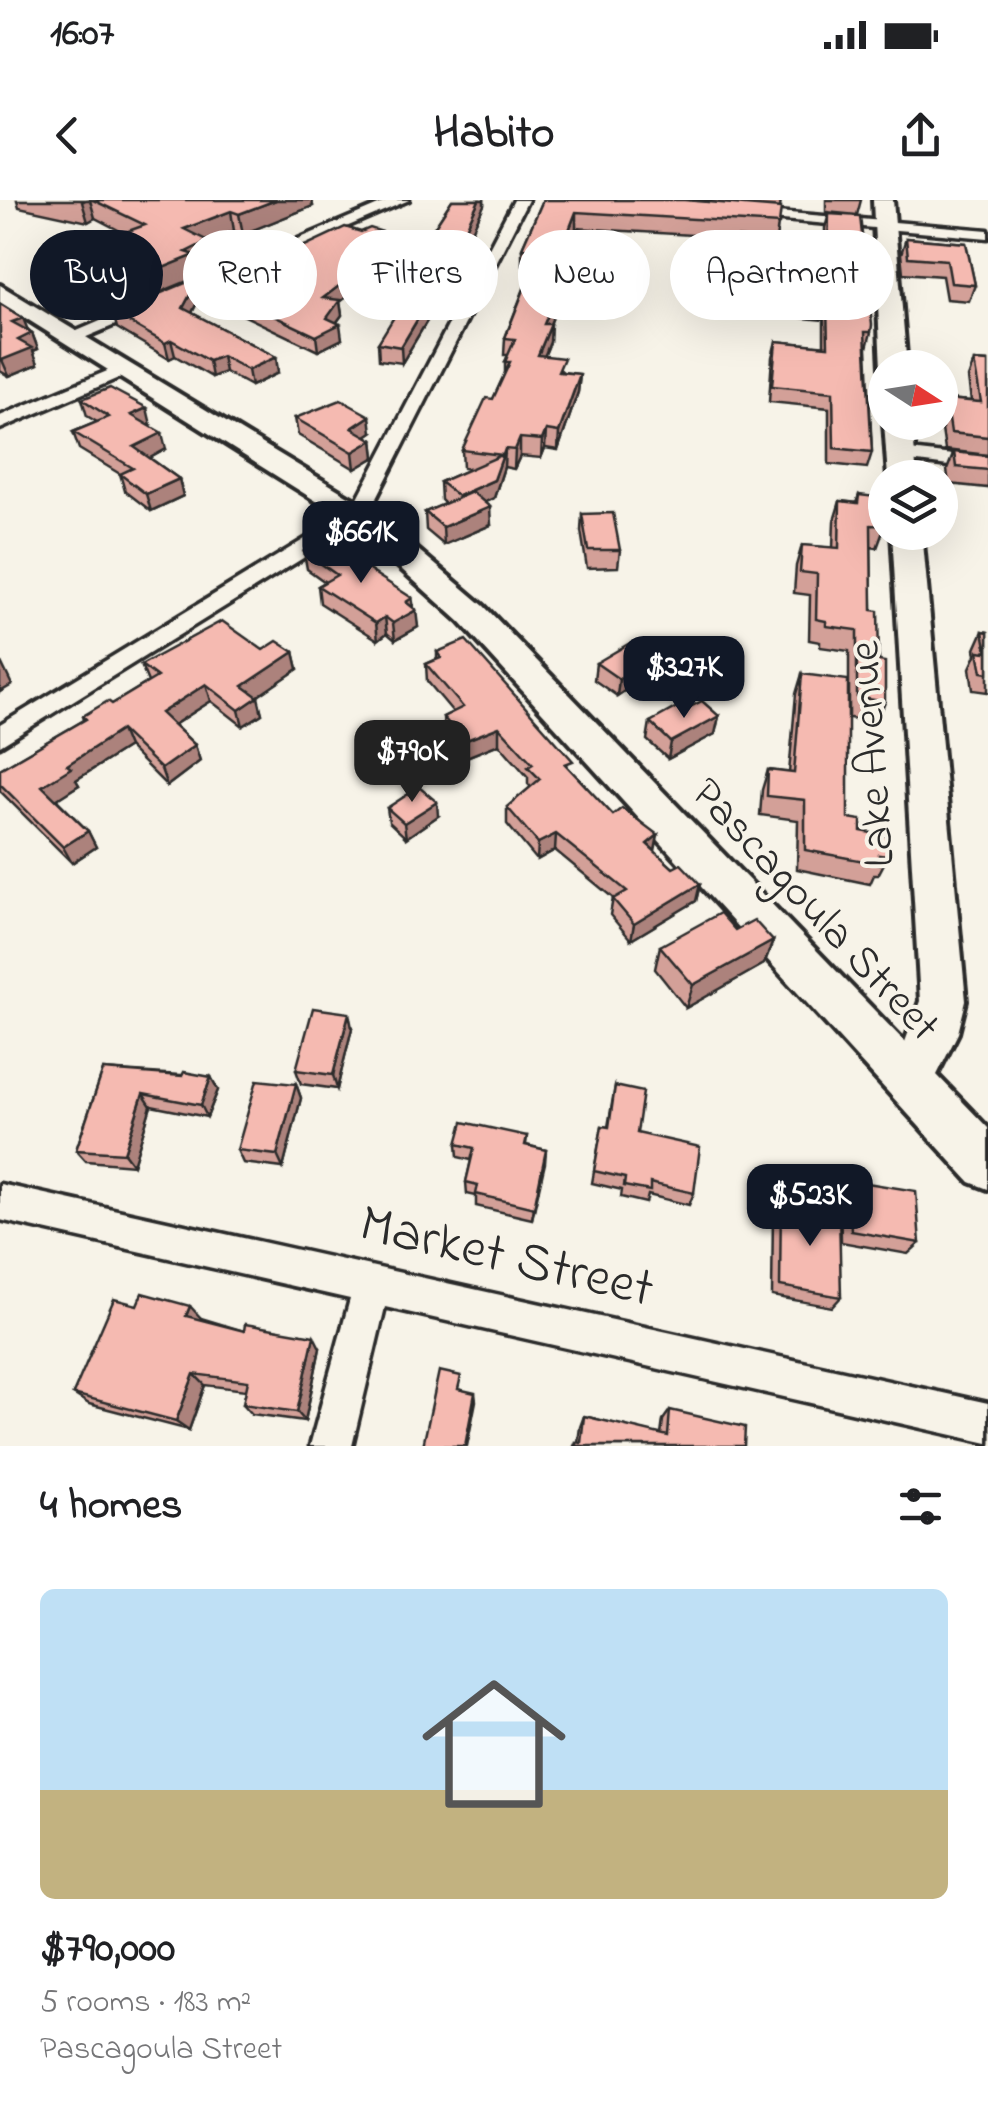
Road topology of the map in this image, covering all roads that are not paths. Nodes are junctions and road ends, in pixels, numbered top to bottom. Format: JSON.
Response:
{"nodes":[{"id":1,"x":402,"y":200,"type":"edge"},
{"id":2,"x":521,"y":200,"type":"edge"},
{"id":3,"x":883,"y":200,"type":"edge"},
{"id":4,"x":729,"y":212,"type":"edge"},
{"id":5,"x":885,"y":225,"type":"junction"},
{"id":6,"x":988,"y":234,"type":"edge"},
{"id":7,"x":0,"y":292,"type":"edge"},
{"id":8,"x":173,"y":295,"type":"edge"},
{"id":9,"x":111,"y":320,"type":"edge"},
{"id":10,"x":71,"y":336,"type":"junction"},
{"id":11,"x":893,"y":350,"type":"edge"},
{"id":12,"x":124,"y":369,"type":"junction"},
{"id":13,"x":0,"y":423,"type":"edge"},
{"id":14,"x":958,"y":465,"type":"edge"},
{"id":15,"x":988,"y":465,"type":"edge"},
{"id":16,"x":359,"y":515,"type":"junction"},
{"id":17,"x":908,"y":550,"type":"edge"},
{"id":18,"x":0,"y":737,"type":"edge"},
{"id":19,"x":906,"y":1078,"type":"junction"},
{"id":20,"x":988,"y":1164,"type":"edge"},
{"id":21,"x":0,"y":1202,"type":"edge"},
{"id":22,"x":372,"y":1285,"type":"junction"},
{"id":23,"x":988,"y":1424,"type":"edge"},
{"id":24,"x":331,"y":1446,"type":"edge"}],
"edges":[{"from":1,"to":8,"type":"street"},
{"from":2,"to":16,"type":"street"},
{"from":3,"to":5,"type":"street"},
{"from":4,"to":5,"type":"street"},
{"from":5,"to":6,"type":"street"},
{"from":5,"to":11,"type":"street"},
{"from":7,"to":10,"type":"street","name":"Pascagoula Street"},
{"from":9,"to":10,"type":"street"},
{"from":10,"to":12,"type":"street","name":"Pascagoula Street"},
{"from":12,"to":13,"type":"street"},
{"from":12,"to":16,"type":"street","name":"Pascagoula Street"},
{"from":14,"to":15,"type":"street"},
{"from":16,"to":18,"type":"street"},
{"from":16,"to":19,"type":"street","name":"Pascagoula Street"},
{"from":17,"to":19,"type":"street","name":"Lake Avenue"},
{"from":19,"to":20,"type":"street","name":"Pascagoula Street"},
{"from":21,"to":22,"type":"street","name":"Market Street"},
{"from":22,"to":23,"type":"street","name":"Market Street"},
{"from":22,"to":24,"type":"street"}]}
